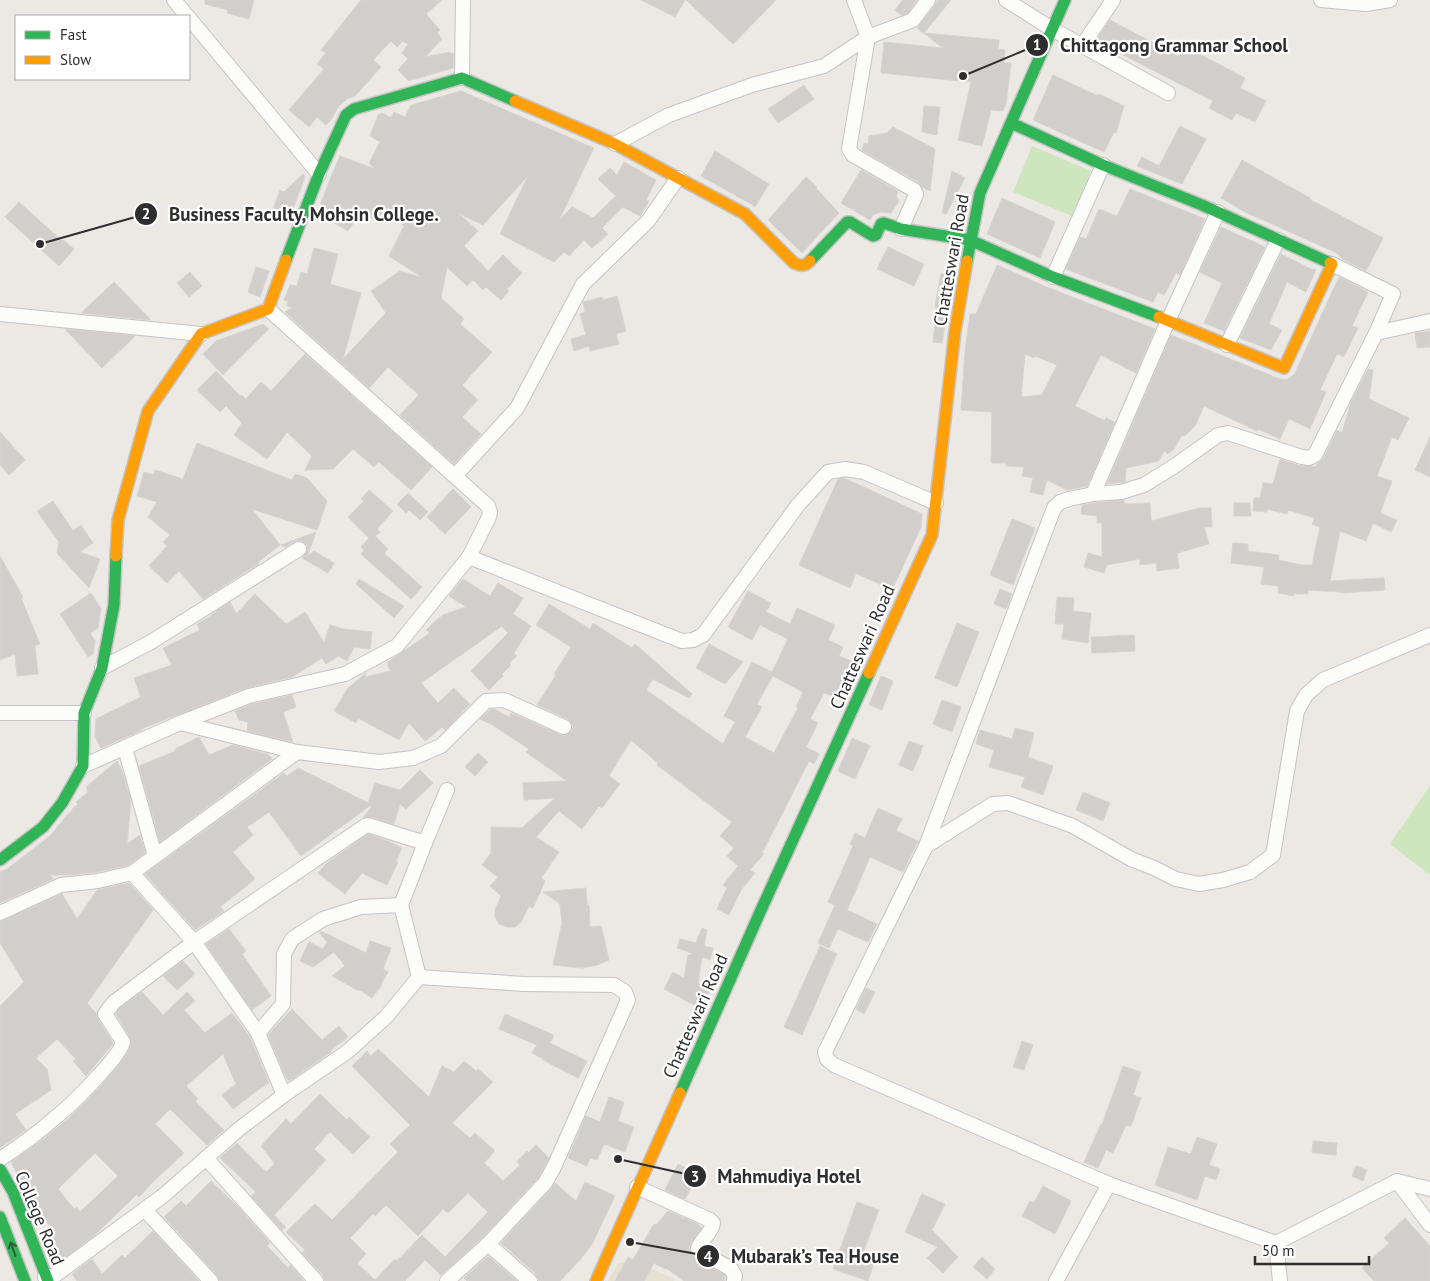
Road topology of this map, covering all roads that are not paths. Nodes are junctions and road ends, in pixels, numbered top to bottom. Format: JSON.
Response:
{"nodes":[{"id":1,"x":174,"y":0,"type":"edge"},
{"id":2,"x":463,"y":0,"type":"edge"},
{"id":3,"x":854,"y":0,"type":"edge"},
{"id":4,"x":928,"y":0,"type":"edge"},
{"id":5,"x":1006,"y":0,"type":"edge"},
{"id":6,"x":1065,"y":0,"type":"edge"},
{"id":7,"x":1113,"y":0,"type":"edge"},
{"id":8,"x":1321,"y":0,"type":"edge"},
{"id":9,"x":1390,"y":0,"type":"edge"},
{"id":10,"x":186,"y":15,"type":"edge"},
{"id":11,"x":190,"y":19,"type":"edge"},
{"id":12,"x":1052,"y":29,"type":"junction"},
{"id":13,"x":868,"y":37,"type":"junction"},
{"id":14,"x":1082,"y":46,"type":"junction"},
{"id":15,"x":462,"y":78,"type":"junction"},
{"id":16,"x":1168,"y":93,"type":"dead end"},
{"id":17,"x":1011,"y":123,"type":"junction"},
{"id":18,"x":615,"y":144,"type":"junction"},
{"id":19,"x":1103,"y":165,"type":"junction"},
{"id":20,"x":319,"y":174,"type":"junction"},
{"id":21,"x":678,"y":178,"type":"junction"},
{"id":22,"x":1218,"y":212,"type":"junction"},
{"id":23,"x":901,"y":229,"type":"junction"},
{"id":24,"x":970,"y":240,"type":"junction"},
{"id":25,"x":1278,"y":240,"type":"junction"},
{"id":26,"x":1332,"y":264,"type":"junction"},
{"id":27,"x":1054,"y":277,"type":"junction"},
{"id":28,"x":268,"y":309,"type":"junction"},
{"id":29,"x":0,"y":314,"type":"edge"},
{"id":30,"x":1168,"y":321,"type":"junction"},
{"id":31,"x":1430,"y":322,"type":"edge"},
{"id":32,"x":1376,"y":333,"type":"junction"},
{"id":33,"x":201,"y":334,"type":"junction"},
{"id":34,"x":1227,"y":345,"type":"junction"},
{"id":35,"x":455,"y":476,"type":"junction"},
{"id":36,"x":1093,"y":494,"type":"junction"},
{"id":37,"x":936,"y":503,"type":"junction"},
{"id":38,"x":299,"y":549,"type":"dead end"},
{"id":39,"x":469,"y":557,"type":"junction"},
{"id":40,"x":1430,"y":636,"type":"edge"},
{"id":41,"x":102,"y":668,"type":"junction"},
{"id":42,"x":0,"y":713,"type":"edge"},
{"id":43,"x":84,"y":713,"type":"junction"},
{"id":44,"x":180,"y":723,"type":"junction"},
{"id":45,"x":564,"y":727,"type":"dead end"},
{"id":46,"x":125,"y":748,"type":"junction"},
{"id":47,"x":297,"y":752,"type":"junction"},
{"id":48,"x":83,"y":766,"type":"junction"},
{"id":49,"x":448,"y":790,"type":"dead end"},
{"id":50,"x":425,"y":843,"type":"junction"},
{"id":51,"x":926,"y":846,"type":"junction"},
{"id":52,"x":155,"y":856,"type":"junction"},
{"id":53,"x":0,"y":860,"type":"edge"},
{"id":54,"x":132,"y":874,"type":"junction"},
{"id":55,"x":402,"y":905,"type":"junction"},
{"id":56,"x":0,"y":913,"type":"edge"},
{"id":57,"x":194,"y":942,"type":"junction"},
{"id":58,"x":419,"y":977,"type":"junction"},
{"id":59,"x":258,"y":1033,"type":"junction"},
{"id":60,"x":284,"y":1095,"type":"junction"},
{"id":61,"x":206,"y":1158,"type":"junction"},
{"id":62,"x":0,"y":1159,"type":"edge"},
{"id":63,"x":0,"y":1169,"type":"edge"},
{"id":64,"x":1397,"y":1181,"type":"junction"},
{"id":65,"x":1109,"y":1184,"type":"junction"},
{"id":66,"x":637,"y":1187,"type":"junction"},
{"id":67,"x":1430,"y":1189,"type":"edge"},
{"id":68,"x":145,"y":1210,"type":"junction"},
{"id":69,"x":0,"y":1217,"type":"edge"},
{"id":70,"x":1430,"y":1225,"type":"edge"},
{"id":71,"x":1276,"y":1243,"type":"junction"},
{"id":72,"x":488,"y":1244,"type":"junction"},
{"id":73,"x":44,"y":1280,"type":"edge"},
{"id":74,"x":25,"y":1281,"type":"edge"},
{"id":75,"x":211,"y":1281,"type":"edge"},
{"id":76,"x":316,"y":1281,"type":"edge"},
{"id":77,"x":447,"y":1281,"type":"edge"},
{"id":78,"x":530,"y":1281,"type":"edge"},
{"id":79,"x":596,"y":1281,"type":"edge"},
{"id":80,"x":734,"y":1281,"type":"edge"},
{"id":81,"x":1056,"y":1281,"type":"edge"},
{"id":82,"x":1280,"y":1281,"type":"edge"}],
"edges":[{"from":1,"to":10,"type":"street"},
{"from":2,"to":15,"type":"street"},
{"from":3,"to":13,"type":"street"},
{"from":4,"to":13,"type":"street"},
{"from":5,"to":12,"type":"street"},
{"from":6,"to":12,"type":"street","name":"Chatteswari Road"},
{"from":7,"to":14,"type":"street"},
{"from":8,"to":9,"type":"street"},
{"from":11,"to":20,"type":"street"},
{"from":12,"to":14,"type":"street"},
{"from":12,"to":17,"type":"street","name":"Chatteswari Road"},
{"from":13,"to":18,"type":"street"},
{"from":13,"to":23,"type":"street"},
{"from":14,"to":16,"type":"street"},
{"from":15,"to":18,"type":"street"},
{"from":15,"to":20,"type":"street"},
{"from":17,"to":19,"type":"street"},
{"from":17,"to":24,"type":"street","name":"Chatteswari Road"},
{"from":18,"to":21,"type":"street"},
{"from":19,"to":22,"type":"street"},
{"from":19,"to":27,"type":"street"},
{"from":20,"to":28,"type":"street"},
{"from":21,"to":23,"type":"street"},
{"from":21,"to":35,"type":"street"},
{"from":22,"to":25,"type":"street"},
{"from":22,"to":30,"type":"street"},
{"from":23,"to":24,"type":"street"},
{"from":24,"to":27,"type":"street"},
{"from":24,"to":37,"type":"street","name":"Chatteswari Road"},
{"from":25,"to":26,"type":"street"},
{"from":25,"to":34,"type":"street"},
{"from":26,"to":32,"type":"street"},
{"from":26,"to":34,"type":"street"},
{"from":27,"to":30,"type":"street"},
{"from":28,"to":33,"type":"street"},
{"from":28,"to":35,"type":"street"},
{"from":29,"to":33,"type":"street"},
{"from":30,"to":34,"type":"street"},
{"from":30,"to":36,"type":"street"},
{"from":31,"to":32,"type":"street"},
{"from":32,"to":36,"type":"street"},
{"from":33,"to":41,"type":"street"},
{"from":35,"to":39,"type":"street"},
{"from":36,"to":51,"type":"street"},
{"from":37,"to":39,"type":"street"},
{"from":37,"to":66,"type":"street","name":"Chatteswari Road"},
{"from":38,"to":41,"type":"street"},
{"from":39,"to":44,"type":"street"},
{"from":40,"to":51,"type":"street"},
{"from":41,"to":43,"type":"street"},
{"from":42,"to":43,"type":"street"},
{"from":43,"to":48,"type":"street"},
{"from":44,"to":46,"type":"street"},
{"from":44,"to":47,"type":"street"},
{"from":45,"to":47,"type":"street"},
{"from":46,"to":48,"type":"street"},
{"from":46,"to":52,"type":"street"},
{"from":47,"to":52,"type":"street"},
{"from":48,"to":53,"type":"street"},
{"from":49,"to":50,"type":"street"},
{"from":50,"to":55,"type":"street"},
{"from":50,"to":57,"type":"street"},
{"from":51,"to":65,"type":"street"},
{"from":52,"to":54,"type":"street"},
{"from":54,"to":56,"type":"street"},
{"from":54,"to":57,"type":"street"},
{"from":55,"to":58,"type":"street"},
{"from":55,"to":59,"type":"street"},
{"from":57,"to":59,"type":"street"},
{"from":57,"to":62,"type":"street"},
{"from":58,"to":60,"type":"street"},
{"from":58,"to":72,"type":"street"},
{"from":59,"to":60,"type":"street"},
{"from":60,"to":61,"type":"street"},
{"from":61,"to":68,"type":"street"},
{"from":61,"to":76,"type":"street"},
{"from":63,"to":73,"type":"street","name":"College Road"},
{"from":64,"to":67,"type":"street"},
{"from":64,"to":70,"type":"street"},
{"from":64,"to":71,"type":"street"},
{"from":65,"to":71,"type":"street"},
{"from":65,"to":81,"type":"street"},
{"from":66,"to":79,"type":"street","name":"Chatteswari Road"},
{"from":66,"to":80,"type":"street"},
{"from":68,"to":73,"type":"street"},
{"from":68,"to":75,"type":"street"},
{"from":74,"to":69,"type":"street","name":"College Road","one_way":true},
{"from":71,"to":82,"type":"street"},
{"from":72,"to":77,"type":"street"},
{"from":72,"to":78,"type":"street"}]}
